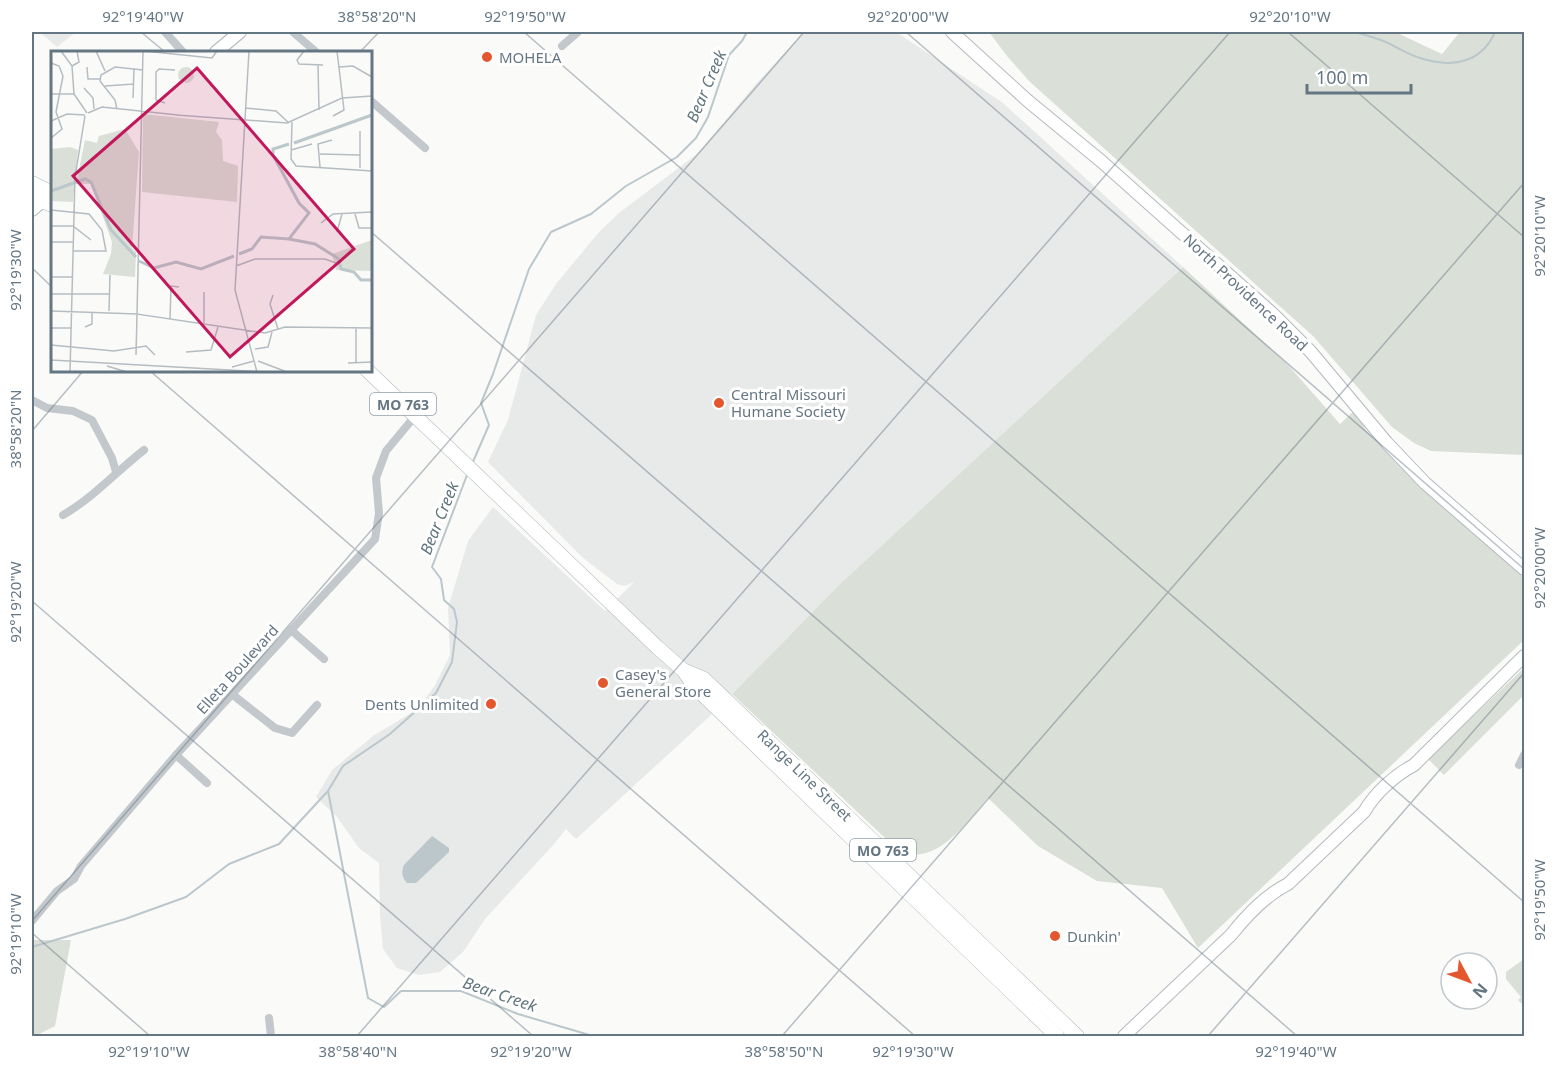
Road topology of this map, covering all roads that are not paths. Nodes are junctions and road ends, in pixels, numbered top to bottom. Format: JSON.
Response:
{"nodes":[{"id":1,"x":165,"y":32,"type":"edge"},
{"id":2,"x":240,"y":32,"type":"edge"},
{"id":3,"x":293,"y":32,"type":"edge"},
{"id":4,"x":578,"y":32,"type":"edge"},
{"id":5,"x":952,"y":32,"type":"edge"},
{"id":6,"x":562,"y":46,"type":"dead end"},
{"id":7,"x":182,"y":51,"type":"edge"},
{"id":8,"x":217,"y":51,"type":"edge"},
{"id":9,"x":315,"y":51,"type":"edge"},
{"id":10,"x":372,"y":102,"type":"edge"},
{"id":11,"x":425,"y":148,"type":"dead end"},
{"id":12,"x":32,"y":183,"type":"edge"},
{"id":13,"x":45,"y":199,"type":"edge"},
{"id":14,"x":369,"y":372,"type":"edge"},
{"id":15,"x":32,"y":400,"type":"edge"},
{"id":16,"x":415,"y":416,"type":"junction"},
{"id":17,"x":144,"y":450,"type":"dead end"},
{"id":18,"x":116,"y":472,"type":"junction"},
{"id":19,"x":63,"y":515,"type":"dead end"},
{"id":20,"x":1524,"y":568,"type":"edge"},
{"id":21,"x":291,"y":630,"type":"junction"},
{"id":22,"x":1524,"y":656,"type":"edge"},
{"id":23,"x":324,"y":659,"type":"dead end"},
{"id":24,"x":1524,"y":665,"type":"edge"},
{"id":25,"x":683,"y":670,"type":"junction"},
{"id":26,"x":1491,"y":691,"type":"junction"},
{"id":27,"x":233,"y":695,"type":"junction"},
{"id":28,"x":317,"y":705,"type":"dead end"},
{"id":29,"x":176,"y":755,"type":"junction"},
{"id":30,"x":1524,"y":756,"type":"edge"},
{"id":31,"x":1519,"y":765,"type":"dead end"},
{"id":32,"x":207,"y":783,"type":"dead end"},
{"id":33,"x":836,"y":824,"type":"junction"},
{"id":34,"x":917,"y":883,"type":"junction"},
{"id":35,"x":912,"y":897,"type":"junction"},
{"id":36,"x":32,"y":921,"type":"edge"},
{"id":37,"x":996,"y":958,"type":"junction"},
{"id":38,"x":269,"y":1018,"type":"dead end"},
{"id":39,"x":271,"y":1036,"type":"edge"},
{"id":40,"x":1057,"y":1036,"type":"edge"},
{"id":41,"x":1077,"y":1036,"type":"edge"},
{"id":42,"x":1124,"y":1036,"type":"edge"}],
"edges":[{"from":1,"to":7,"type":"street"},
{"from":2,"to":8,"type":"street"},
{"from":3,"to":9,"type":"street"},
{"from":4,"to":6,"type":"street"},
{"from":5,"to":20,"type":"street","name":"North Providence Road"},
{"from":10,"to":11,"type":"street"},
{"from":12,"to":13,"type":"main road"},
{"from":14,"to":16,"type":"main road","name":"Range Line Street","number":"MO 763"},
{"from":15,"to":18,"type":"street"},
{"from":16,"to":21,"type":"street","name":"Elleta Boulevard"},
{"from":16,"to":25,"type":"main road","name":"Range Line Street","number":"MO 763"},
{"from":17,"to":18,"type":"street"},
{"from":18,"to":19,"type":"street"},
{"from":21,"to":23,"type":"street"},
{"from":21,"to":27,"type":"street","name":"Elleta Boulevard"},
{"from":22,"to":26,"type":"street"},
{"from":24,"to":26,"type":"street"},
{"from":25,"to":33,"type":"main road","name":"Range Line Street","number":"MO 763"},
{"from":25,"to":34,"type":"main road","name":"Range Line Street","number":"MO 763"},
{"from":26,"to":42,"type":"street"},
{"from":27,"to":28,"type":"street"},
{"from":27,"to":29,"type":"street","name":"Elleta Boulevard"},
{"from":29,"to":32,"type":"street"},
{"from":29,"to":36,"type":"street","name":"Elleta Boulevard"},
{"from":30,"to":31,"type":"street"},
{"from":33,"to":34,"type":"main road"},
{"from":33,"to":35,"type":"main road","name":"Range Line Street","number":"MO 763"},
{"from":34,"to":37,"type":"main road","name":"Range Line Street","number":"MO 763"},
{"from":35,"to":37,"type":"main road"},
{"from":35,"to":40,"type":"main road","name":"Range Line Street","number":"MO 763"},
{"from":37,"to":41,"type":"main road","name":"Range Line Street","number":"MO 763"},
{"from":38,"to":39,"type":"street"}]}
